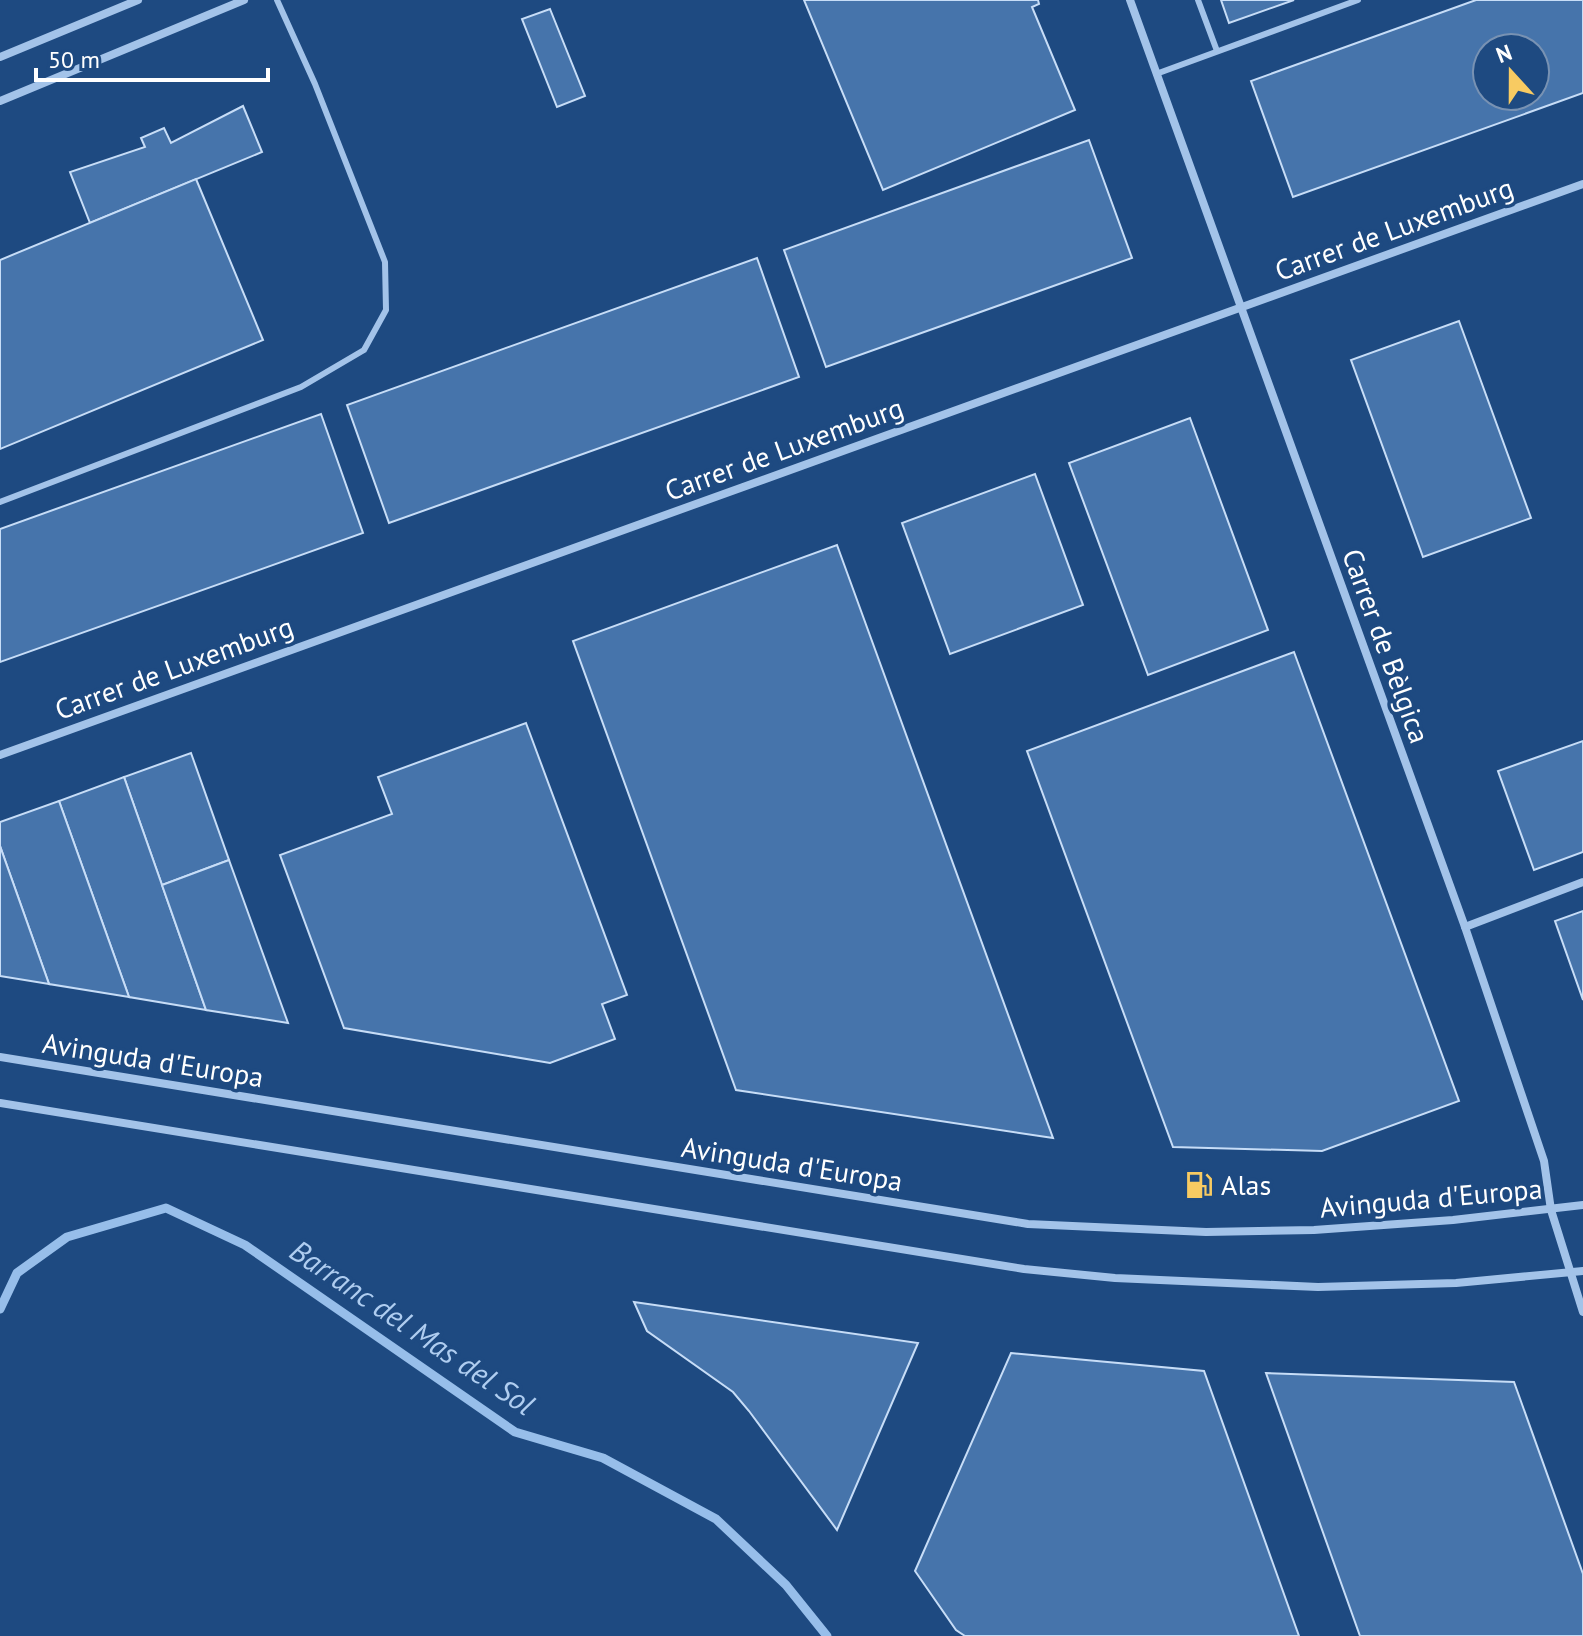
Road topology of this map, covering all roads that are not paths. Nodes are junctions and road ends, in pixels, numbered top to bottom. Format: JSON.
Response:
{"nodes":[{"id":1,"x":138,"y":0,"type":"edge"},
{"id":2,"x":244,"y":0,"type":"edge"},
{"id":3,"x":277,"y":0,"type":"edge"},
{"id":4,"x":1130,"y":0,"type":"edge"},
{"id":5,"x":1198,"y":0,"type":"edge"},
{"id":6,"x":1358,"y":0,"type":"edge"},
{"id":7,"x":1217,"y":51,"type":"junction"},
{"id":8,"x":0,"y":57,"type":"edge"},
{"id":9,"x":1156,"y":74,"type":"junction"},
{"id":10,"x":0,"y":101,"type":"edge"},
{"id":11,"x":1583,"y":184,"type":"edge"},
{"id":12,"x":1241,"y":308,"type":"junction"},
{"id":13,"x":0,"y":502,"type":"edge"},
{"id":14,"x":0,"y":755,"type":"edge"},
{"id":15,"x":1583,"y":882,"type":"edge"},
{"id":16,"x":1465,"y":927,"type":"junction"},
{"id":17,"x":0,"y":1057,"type":"edge"},
{"id":18,"x":0,"y":1103,"type":"edge"},
{"id":19,"x":1583,"y":1205,"type":"edge"},
{"id":20,"x":1551,"y":1210,"type":"junction"},
{"id":21,"x":1583,"y":1271,"type":"edge"},
{"id":22,"x":1570,"y":1273,"type":"junction"},
{"id":23,"x":1583,"y":1312,"type":"edge"}],
"edges":[{"from":1,"to":8,"type":"street"},
{"from":2,"to":10,"type":"street"},
{"from":3,"to":13,"type":"lane"},
{"from":4,"to":9,"type":"street","name":"Carrer de Bèlgica"},
{"from":5,"to":7,"type":"lane"},
{"from":6,"to":7,"type":"lane"},
{"from":7,"to":9,"type":"lane"},
{"from":9,"to":12,"type":"street","name":"Carrer de Bèlgica"},
{"from":11,"to":12,"type":"street","name":"Carrer de Luxemburg"},
{"from":12,"to":14,"type":"street","name":"Carrer de Luxemburg"},
{"from":12,"to":16,"type":"street","name":"Carrer de Bèlgica"},
{"from":15,"to":16,"type":"street"},
{"from":16,"to":20,"type":"street","name":"Carrer de Bèlgica"},
{"from":17,"to":20,"type":"street","name":"Avinguda d'Europa"},
{"from":18,"to":22,"type":"street"},
{"from":19,"to":20,"type":"street","name":"Avinguda d'Europa"},
{"from":20,"to":22,"type":"street","name":"Carrer de Bèlgica"},
{"from":21,"to":22,"type":"street"},
{"from":22,"to":23,"type":"street","name":"Carrer de Bèlgica"}]}
